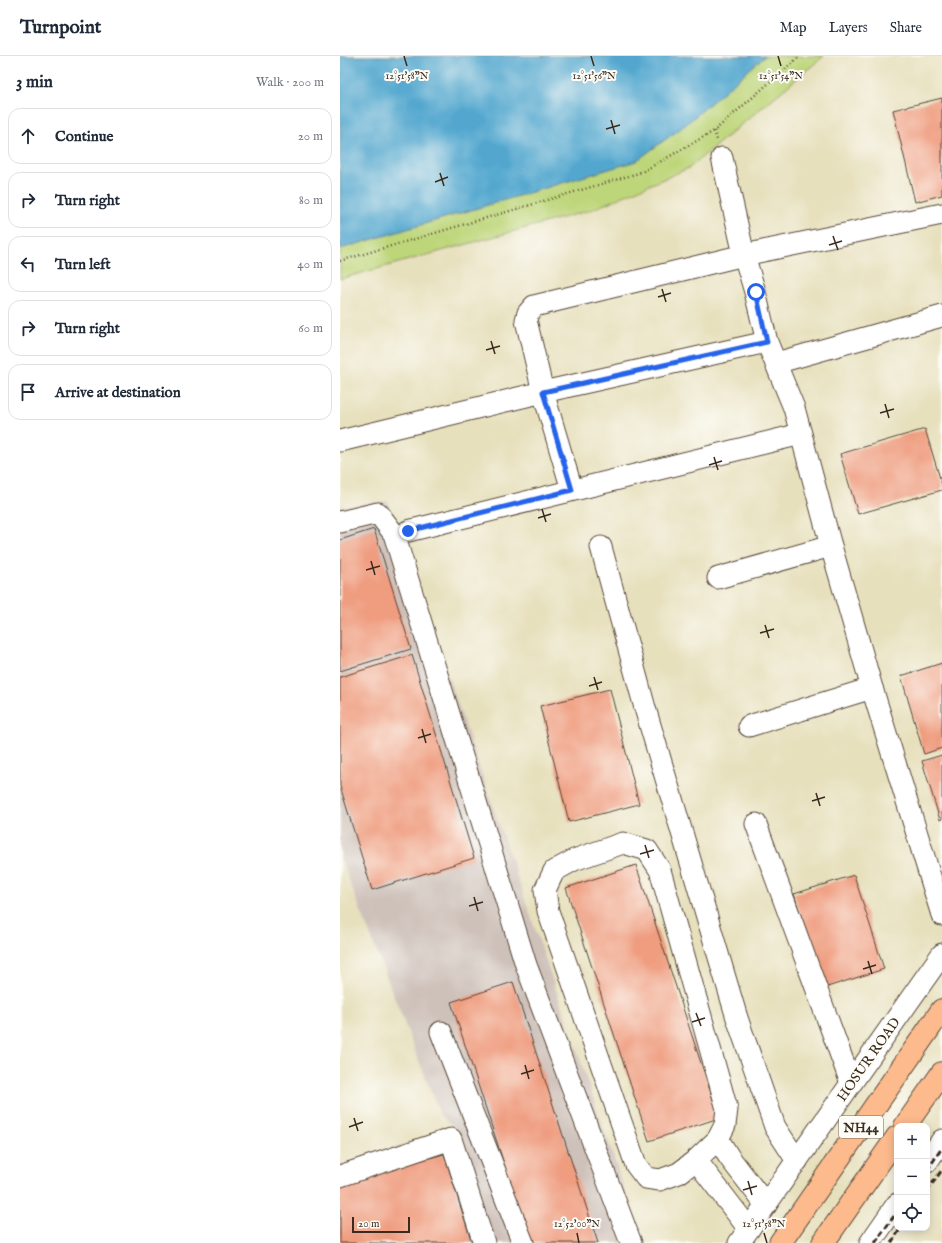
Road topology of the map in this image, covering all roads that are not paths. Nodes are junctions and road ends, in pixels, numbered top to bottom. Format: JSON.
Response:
{"nodes":[{"id":1,"x":722,"y":158,"type":"dead end"},
{"id":2,"x":942,"y":214,"type":"edge"},
{"id":3,"x":744,"y":255,"type":"junction"},
{"id":4,"x":942,"y":316,"type":"edge"},
{"id":5,"x":767,"y":342,"type":"junction"},
{"id":6,"x":776,"y":363,"type":"junction"},
{"id":7,"x":543,"y":392,"type":"junction"},
{"id":8,"x":801,"y":434,"type":"junction"},
{"id":9,"x":340,"y":441,"type":"edge"},
{"id":10,"x":572,"y":490,"type":"junction"},
{"id":11,"x":340,"y":522,"type":"edge"},
{"id":12,"x":408,"y":531,"type":"dead end"},
{"id":13,"x":831,"y":546,"type":"junction"},
{"id":14,"x":601,"y":547,"type":"dead end"},
{"id":15,"x":718,"y":578,"type":"dead end"},
{"id":16,"x":872,"y":688,"type":"junction"},
{"id":17,"x":749,"y":726,"type":"dead end"},
{"id":18,"x":756,"y":824,"type":"dead end"},
{"id":19,"x":942,"y":915,"type":"edge"},
{"id":20,"x":942,"y":954,"type":"edge"},
{"id":21,"x":942,"y":1010,"type":"edge"},
{"id":22,"x":441,"y":1032,"type":"dead end"},
{"id":23,"x":942,"y":1035,"type":"edge"},
{"id":24,"x":942,"y":1073,"type":"edge"},
{"id":25,"x":851,"y":1083,"type":"junction"},
{"id":26,"x":942,"y":1100,"type":"edge"},
{"id":27,"x":907,"y":1123,"type":"edge"},
{"id":28,"x":925,"y":1123,"type":"edge"},
{"id":29,"x":718,"y":1139,"type":"junction"},
{"id":30,"x":942,"y":1140,"type":"edge"},
{"id":31,"x":894,"y":1141,"type":"edge"},
{"id":32,"x":929,"y":1159,"type":"edge"},
{"id":33,"x":696,"y":1160,"type":"junction"},
{"id":34,"x":796,"y":1161,"type":"junction"},
{"id":35,"x":894,"y":1168,"type":"edge"},
{"id":36,"x":340,"y":1176,"type":"edge"},
{"id":37,"x":766,"y":1205,"type":"junction"},
{"id":38,"x":894,"y":1208,"type":"edge"},
{"id":39,"x":744,"y":1236,"type":"edge"},
{"id":40,"x":484,"y":1243,"type":"edge"},
{"id":41,"x":523,"y":1243,"type":"edge"},
{"id":42,"x":631,"y":1243,"type":"edge"},
{"id":43,"x":780,"y":1243,"type":"edge"},
{"id":44,"x":795,"y":1243,"type":"edge"},
{"id":45,"x":823,"y":1243,"type":"edge"},
{"id":46,"x":841,"y":1243,"type":"edge"},
{"id":47,"x":870,"y":1243,"type":"edge"}],
"edges":[{"from":1,"to":3,"type":"street"},
{"from":2,"to":3,"type":"street"},
{"from":3,"to":5,"type":"street"},
{"from":3,"to":7,"type":"street"},
{"from":4,"to":6,"type":"street"},
{"from":5,"to":6,"type":"street"},
{"from":5,"to":7,"type":"street"},
{"from":6,"to":8,"type":"street"},
{"from":7,"to":9,"type":"street"},
{"from":7,"to":10,"type":"street"},
{"from":8,"to":10,"type":"street"},
{"from":8,"to":13,"type":"street"},
{"from":10,"to":12,"type":"street"},
{"from":11,"to":42,"type":"street"},
{"from":13,"to":15,"type":"street"},
{"from":13,"to":16,"type":"street"},
{"from":14,"to":34,"type":"street"},
{"from":16,"to":17,"type":"street"},
{"from":16,"to":19,"type":"street"},
{"from":18,"to":25,"type":"street"},
{"from":20,"to":25,"type":"street","name":"HOSUR ROAD"},
{"from":21,"to":43,"type":"highway","number":"NH44"},
{"from":22,"to":41,"type":"street"},
{"from":23,"to":44,"type":"highway"},
{"from":24,"to":27,"type":"highway"},
{"from":25,"to":34,"type":"street","name":"HOSUR ROAD"},
{"from":26,"to":28,"type":"highway"},
{"from":29,"to":33,"type":"street"},
{"from":29,"to":33,"type":"street"},
{"from":29,"to":37,"type":"street"},
{"from":30,"to":32,"type":"street"},
{"from":31,"to":45,"type":"highway"},
{"from":33,"to":39,"type":"street"},
{"from":34,"to":37,"type":"street","name":"HOSUR ROAD"},
{"from":35,"to":46,"type":"highway"},
{"from":36,"to":40,"type":"street"},
{"from":37,"to":39,"type":"street","name":"HOSUR ROAD"},
{"from":38,"to":47,"type":"street"}]}
